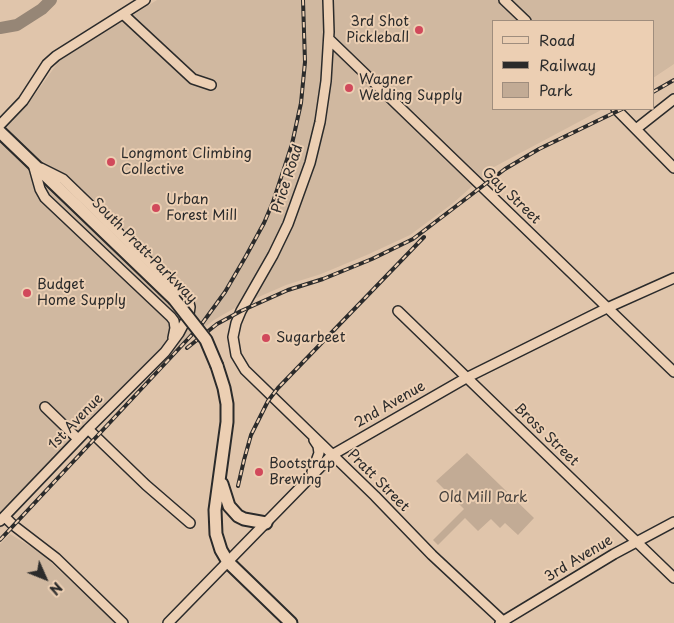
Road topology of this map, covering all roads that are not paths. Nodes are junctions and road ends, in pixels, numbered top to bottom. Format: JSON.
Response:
{"nodes":[{"id":1,"x":145,"y":0,"type":"edge"},
{"id":2,"x":328,"y":0,"type":"edge"},
{"id":3,"x":504,"y":0,"type":"edge"},
{"id":4,"x":123,"y":14,"type":"junction"},
{"id":5,"x":525,"y":20,"type":"edge"},
{"id":6,"x":329,"y":39,"type":"junction"},
{"id":7,"x":211,"y":85,"type":"dead end"},
{"id":8,"x":674,"y":99,"type":"edge"},
{"id":9,"x":617,"y":110,"type":"edge"},
{"id":10,"x":0,"y":125,"type":"edge"},
{"id":11,"x":636,"y":129,"type":"junction"},
{"id":12,"x":0,"y":132,"type":"edge"},
{"id":13,"x":33,"y":164,"type":"junction"},
{"id":14,"x":674,"y":168,"type":"edge"},
{"id":15,"x":674,"y":278,"type":"edge"},
{"id":16,"x":607,"y":308,"type":"junction"},
{"id":17,"x":398,"y":311,"type":"dead end"},
{"id":18,"x":172,"y":343,"type":"junction"},
{"id":19,"x":236,"y":355,"type":"joint"},
{"id":20,"x":674,"y":372,"type":"edge"},
{"id":21,"x":466,"y":378,"type":"junction"},
{"id":22,"x":45,"y":406,"type":"dead end"},
{"id":23,"x":88,"y":429,"type":"junction"},
{"id":24,"x":307,"y":429,"type":"junction"},
{"id":25,"x":78,"y":439,"type":"junction"},
{"id":26,"x":332,"y":455,"type":"junction"},
{"id":27,"x":220,"y":478,"type":"junction"},
{"id":28,"x":307,"y":481,"type":"junction"},
{"id":29,"x":2,"y":519,"type":"edge"},
{"id":30,"x":674,"y":522,"type":"edge"},
{"id":31,"x":190,"y":523,"type":"dead end"},
{"id":32,"x":266,"y":523,"type":"junction"},
{"id":33,"x":636,"y":542,"type":"junction"},
{"id":34,"x":228,"y":562,"type":"junction"},
{"id":35,"x":674,"y":578,"type":"edge"},
{"id":36,"x":502,"y":622,"type":"edge"},
{"id":37,"x":123,"y":623,"type":"edge"},
{"id":38,"x":168,"y":623,"type":"edge"},
{"id":39,"x":291,"y":623,"type":"edge"}],
"edges":[{"from":1,"to":4,"type":"street"},
{"from":2,"to":6,"type":"street","name":"Price Road"},
{"from":3,"to":5,"type":"street"},
{"from":4,"to":7,"type":"street"},
{"from":4,"to":10,"type":"street"},
{"from":6,"to":16,"type":"street","name":"Gay Street"},
{"from":6,"to":19,"type":"street","name":"Price Road"},
{"from":8,"to":11,"type":"street"},
{"from":9,"to":11,"type":"street"},
{"from":11,"to":14,"type":"street"},
{"from":12,"to":13,"type":"main road","name":"South Pratt Parkway"},
{"from":13,"to":18,"type":"street"},
{"from":13,"to":18,"type":"street","name":"1st Avenue"},
{"from":13,"to":27,"type":"main road","name":"South Pratt Parkway","bridge":true},
{"from":15,"to":16,"type":"street","name":"2nd Avenue"},
{"from":16,"to":20,"type":"street","name":"Gay Street"},
{"from":16,"to":21,"type":"street","name":"2nd Avenue"},
{"from":17,"to":21,"type":"street","name":"Bross Street"},
{"from":18,"to":23,"type":"street","name":"1st Avenue"},
{"from":19,"to":24,"type":"street","name":"Pratt Street"},
{"from":21,"to":26,"type":"street","name":"2nd Avenue"},
{"from":21,"to":33,"type":"street","name":"Bross Street"},
{"from":22,"to":25,"type":"street"},
{"from":23,"to":25,"type":"street","name":"1st Avenue"},
{"from":23,"to":31,"type":"street"},
{"from":24,"to":26,"type":"street","name":"Pratt Street"},
{"from":24,"to":28,"type":"street"},
{"from":25,"to":29,"type":"street","name":"1st Avenue"},
{"from":26,"to":28,"type":"street","name":"2nd Avenue"},
{"from":26,"to":36,"type":"street","name":"Pratt Street"},
{"from":27,"to":32,"type":"main road"},
{"from":27,"to":34,"type":"main road","name":"South Pratt Parkway"},
{"from":28,"to":32,"type":"street","name":"2nd Avenue"},
{"from":29,"to":37,"type":"street"},
{"from":30,"to":33,"type":"street","name":"3rd Avenue"},
{"from":32,"to":34,"type":"street","name":"2nd Avenue"},
{"from":33,"to":35,"type":"street","name":"Bross Street"},
{"from":33,"to":36,"type":"street","name":"3rd Avenue"},
{"from":34,"to":38,"type":"street","name":"2nd Avenue"},
{"from":34,"to":39,"type":"main road"}]}
